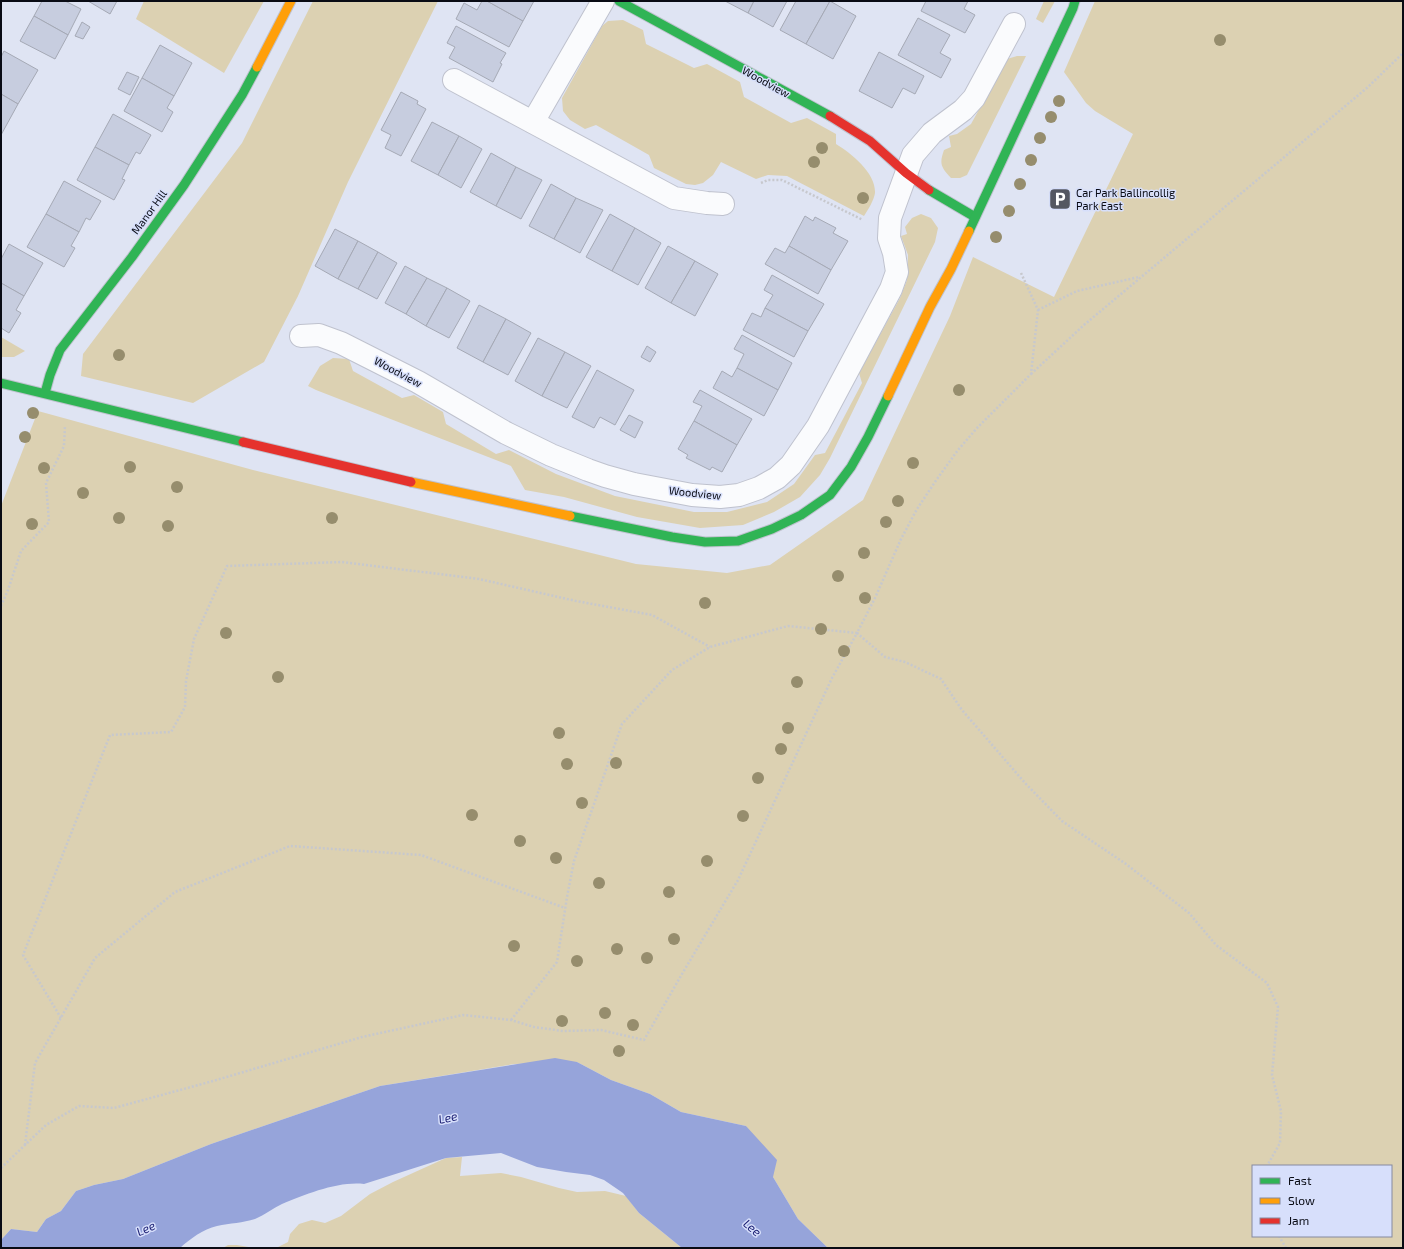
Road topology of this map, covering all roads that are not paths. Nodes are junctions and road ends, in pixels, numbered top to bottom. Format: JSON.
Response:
{"nodes":[{"id":1,"x":291,"y":1,"type":"edge"},
{"id":2,"x":603,"y":1,"type":"edge"},
{"id":3,"x":619,"y":1,"type":"edge"},
{"id":4,"x":1075,"y":1,"type":"edge"},
{"id":5,"x":1014,"y":24,"type":"dead end"},
{"id":6,"x":454,"y":80,"type":"dead end"},
{"id":7,"x":533,"y":122,"type":"junction"},
{"id":8,"x":906,"y":173,"type":"junction"},
{"id":9,"x":723,"y":204,"type":"dead end"},
{"id":10,"x":975,"y":217,"type":"junction"},
{"id":11,"x":301,"y":336,"type":"dead end"},
{"id":12,"x":1,"y":383,"type":"edge"},
{"id":13,"x":46,"y":393,"type":"junction"}],
"edges":[{"from":1,"to":13,"type":"street","name":"Manor Hill"},
{"from":2,"to":7,"type":"street"},
{"from":3,"to":8,"type":"street","name":"Woodview"},
{"from":4,"to":10,"type":"street"},
{"from":5,"to":8,"type":"street"},
{"from":6,"to":7,"type":"street"},
{"from":7,"to":9,"type":"street"},
{"from":8,"to":10,"type":"street","name":"Woodview"},
{"from":8,"to":11,"type":"street","name":"Woodview"},
{"from":10,"to":13,"type":"street"},
{"from":12,"to":13,"type":"street"}]}
